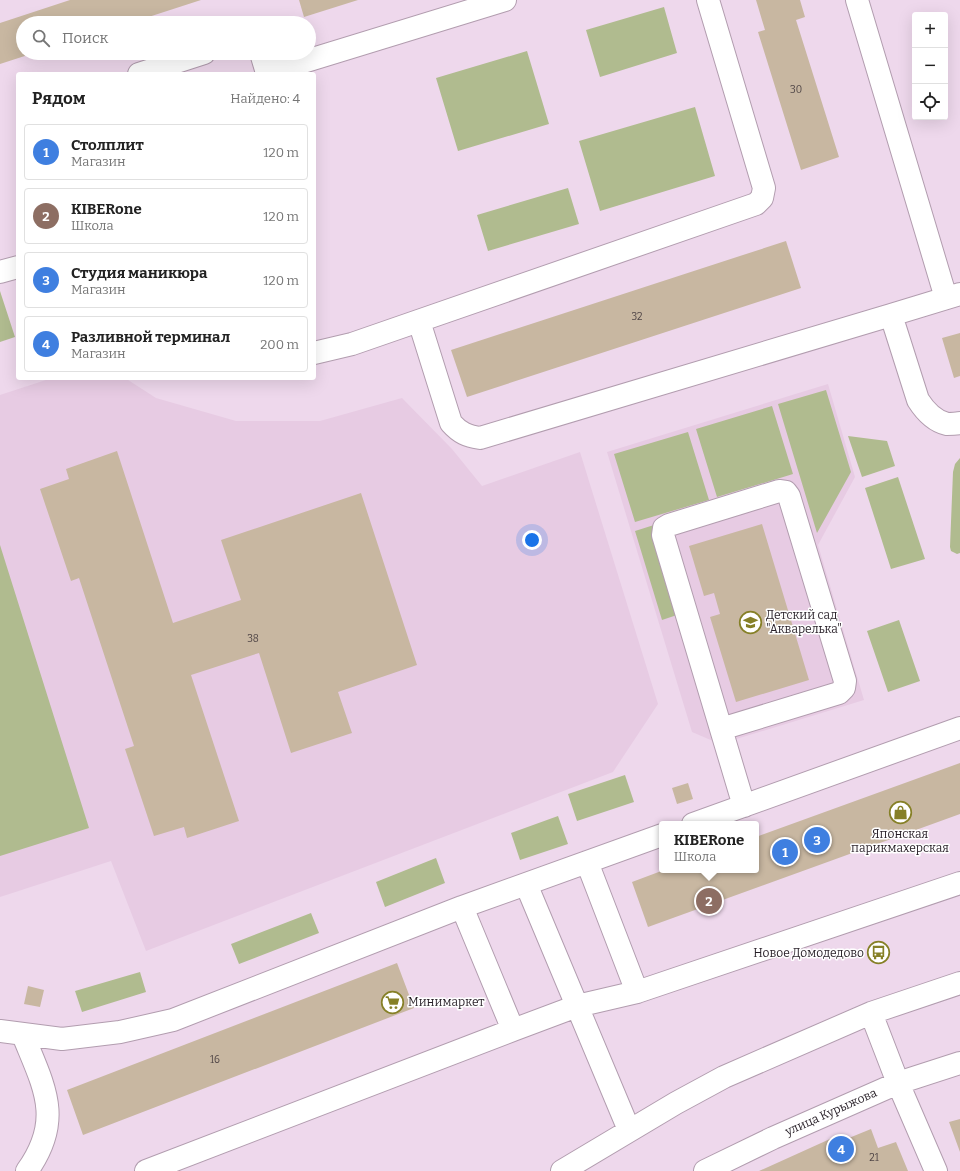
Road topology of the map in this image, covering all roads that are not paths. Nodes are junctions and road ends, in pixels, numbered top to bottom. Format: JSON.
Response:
{"nodes":[{"id":1,"x":505,"y":0,"type":"edge"},
{"id":2,"x":708,"y":0,"type":"edge"},
{"id":3,"x":857,"y":0,"type":"edge"},
{"id":4,"x":316,"y":58,"type":"edge"},
{"id":5,"x":182,"y":60,"type":"edge"},
{"id":6,"x":263,"y":60,"type":"edge"},
{"id":7,"x":310,"y":60,"type":"edge"},
{"id":8,"x":145,"y":72,"type":"edge"},
{"id":9,"x":268,"y":72,"type":"edge"},
{"id":10,"x":271,"y":72,"type":"edge"},
{"id":11,"x":16,"y":268,"type":"edge"},
{"id":12,"x":0,"y":272,"type":"edge"},
{"id":13,"x":953,"y":296,"type":"edge"},
{"id":14,"x":891,"y":315,"type":"junction"},
{"id":15,"x":419,"y":321,"type":"junction"},
{"id":16,"x":316,"y":353,"type":"edge"},
{"id":17,"x":960,"y":424,"type":"edge"},
{"id":18,"x":960,"y":728,"type":"edge"},
{"id":19,"x":721,"y":729,"type":"junction"},
{"id":20,"x":744,"y":806,"type":"junction"},
{"id":21,"x":702,"y":821,"type":"edge"},
{"id":22,"x":659,"y":836,"type":"edge"},
{"id":23,"x":587,"y":862,"type":"junction"},
{"id":24,"x":960,"y":883,"type":"edge"},
{"id":25,"x":526,"y":884,"type":"junction"},
{"id":26,"x":462,"y":907,"type":"junction"},
{"id":27,"x":960,"y":983,"type":"edge"},
{"id":28,"x":637,"y":992,"type":"junction"},
{"id":29,"x":577,"y":1006,"type":"junction"},
{"id":30,"x":871,"y":1013,"type":"junction"},
{"id":31,"x":513,"y":1030,"type":"junction"},
{"id":32,"x":0,"y":1031,"type":"edge"},
{"id":33,"x":23,"y":1035,"type":"junction"},
{"id":34,"x":960,"y":1063,"type":"edge"},
{"id":35,"x":898,"y":1083,"type":"junction"},
{"id":36,"x":630,"y":1130,"type":"junction"},
{"id":37,"x":27,"y":1171,"type":"edge"},
{"id":38,"x":146,"y":1171,"type":"edge"},
{"id":39,"x":562,"y":1171,"type":"edge"},
{"id":40,"x":705,"y":1171,"type":"edge"},
{"id":41,"x":936,"y":1171,"type":"edge"}],
"edges":[{"from":1,"to":4,"type":"street"},
{"from":2,"to":15,"type":"street"},
{"from":3,"to":13,"type":"street"},
{"from":5,"to":8,"type":"street"},
{"from":6,"to":9,"type":"street"},
{"from":7,"to":10,"type":"street"},
{"from":11,"to":12,"type":"street"},
{"from":13,"to":14,"type":"street"},
{"from":14,"to":15,"type":"street"},
{"from":14,"to":17,"type":"street"},
{"from":15,"to":16,"type":"street"},
{"from":18,"to":20,"type":"street"},
{"from":19,"to":19,"type":"street"},
{"from":19,"to":20,"type":"street"},
{"from":20,"to":21,"type":"street"},
{"from":22,"to":23,"type":"street"},
{"from":23,"to":25,"type":"street"},
{"from":23,"to":28,"type":"street"},
{"from":24,"to":28,"type":"street"},
{"from":25,"to":26,"type":"street"},
{"from":25,"to":29,"type":"street"},
{"from":26,"to":31,"type":"street"},
{"from":26,"to":33,"type":"street"},
{"from":27,"to":30,"type":"street"},
{"from":28,"to":29,"type":"street"},
{"from":29,"to":31,"type":"street"},
{"from":29,"to":36,"type":"street"},
{"from":30,"to":35,"type":"street"},
{"from":30,"to":36,"type":"street"},
{"from":31,"to":38,"type":"street"},
{"from":32,"to":33,"type":"street"},
{"from":33,"to":37,"type":"street"},
{"from":34,"to":35,"type":"street","name":"улица Курыжова"},
{"from":35,"to":40,"type":"street","name":"улица Курыжова"},
{"from":35,"to":41,"type":"street"},
{"from":36,"to":39,"type":"street"}]}
